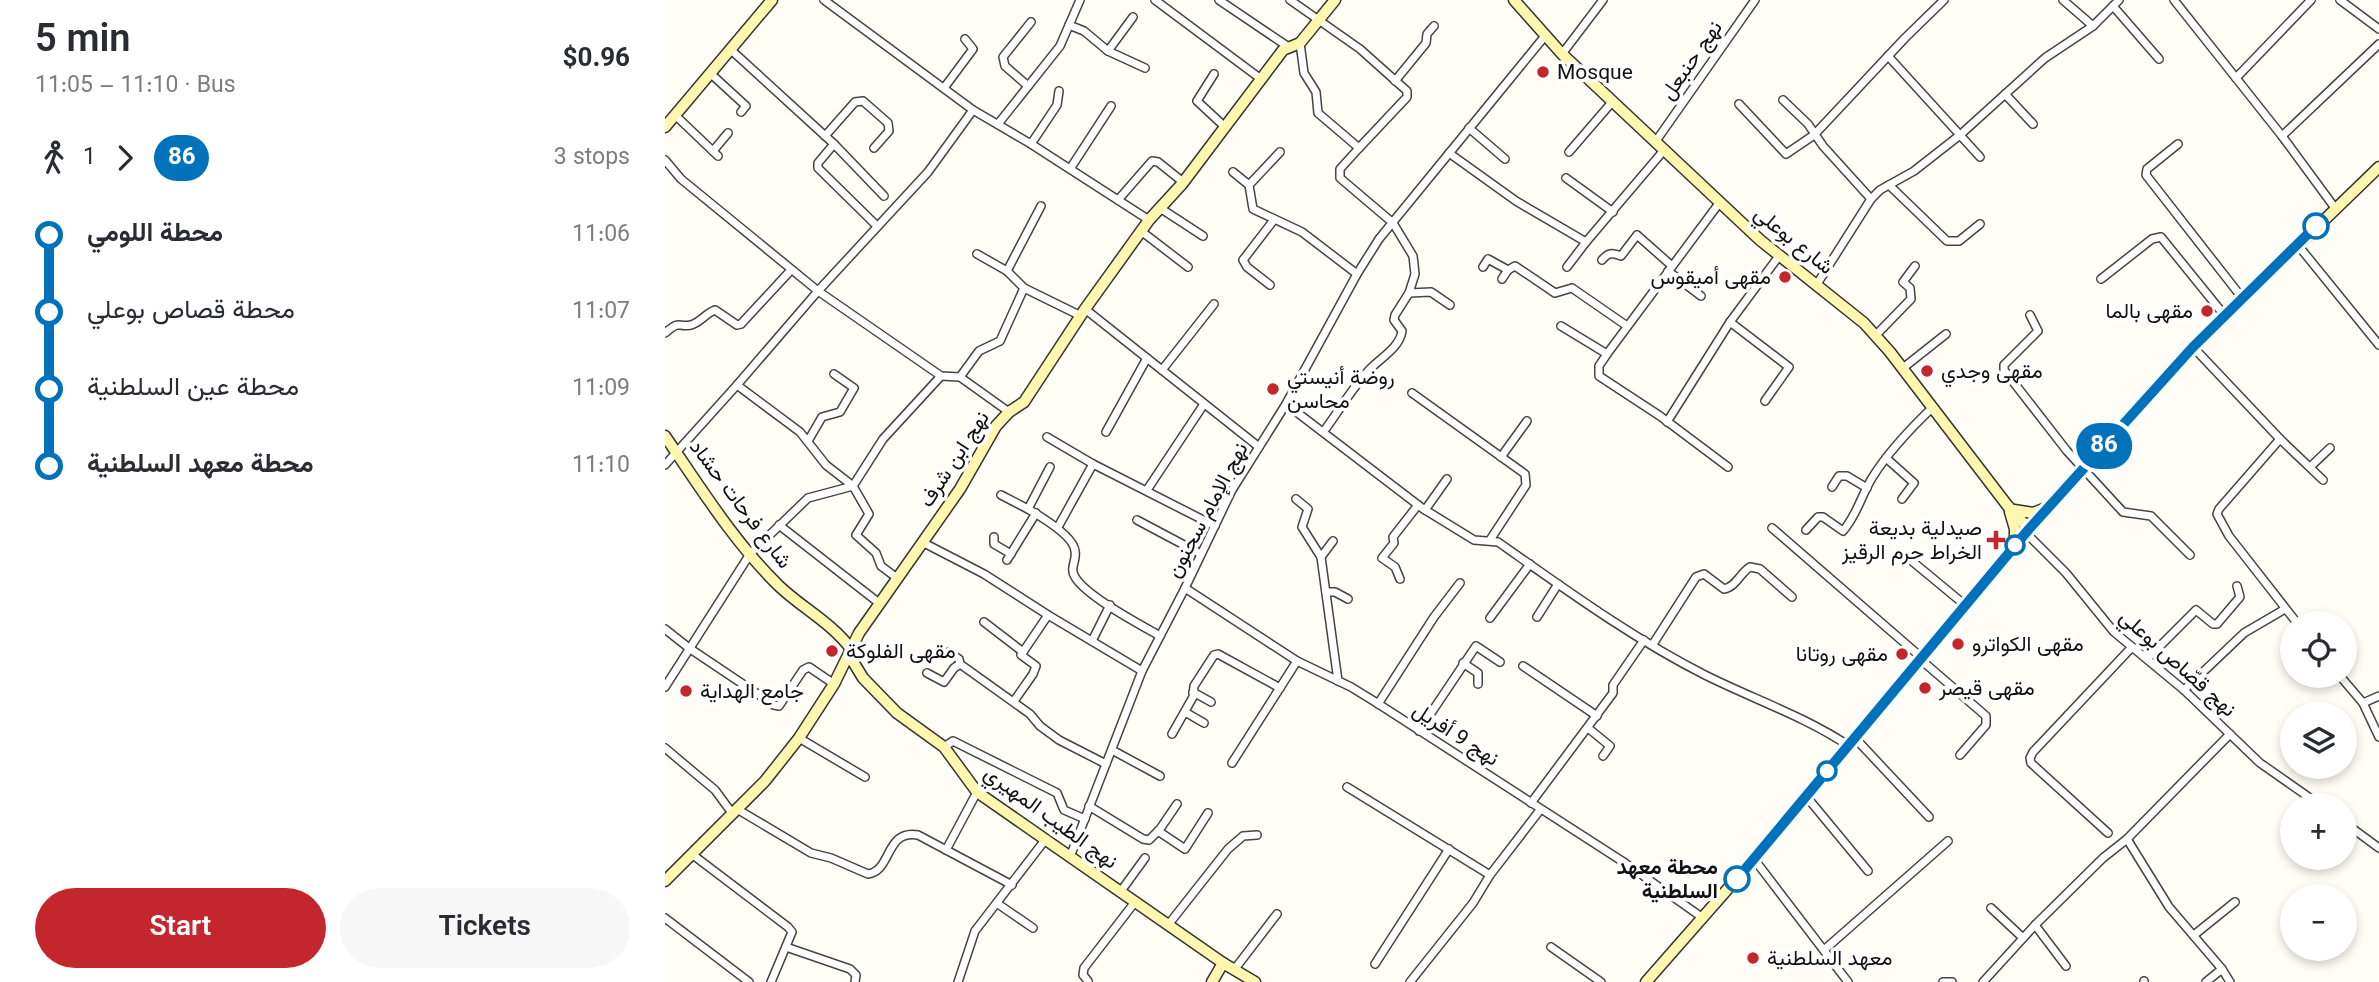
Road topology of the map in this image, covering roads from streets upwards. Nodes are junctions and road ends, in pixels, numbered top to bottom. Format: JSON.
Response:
{"nodes":[{"id":1,"x":772,"y":0,"type":"edge"},
{"id":2,"x":824,"y":0,"type":"edge"},
{"id":3,"x":1080,"y":0,"type":"edge"},
{"id":4,"x":1155,"y":0,"type":"edge"},
{"id":5,"x":1219,"y":0,"type":"edge"},
{"id":6,"x":1290,"y":0,"type":"edge"},
{"id":7,"x":1514,"y":0,"type":"edge"},
{"id":8,"x":1603,"y":0,"type":"edge"},
{"id":9,"x":1755,"y":0,"type":"edge"},
{"id":10,"x":1944,"y":0,"type":"edge"},
{"id":11,"x":2063,"y":0,"type":"edge"},
{"id":12,"x":2174,"y":0,"type":"edge"},
{"id":13,"x":2311,"y":0,"type":"edge"},
{"id":14,"x":2340,"y":0,"type":"edge"},
{"id":15,"x":1330,"y":2,"type":"edge"},
{"id":16,"x":2116,"y":2,"type":"edge"},
{"id":17,"x":1133,"y":17,"type":"dead end"},
{"id":18,"x":1031,"y":22,"type":"dead end"},
{"id":19,"x":1319,"y":22,"type":"junction"},
{"id":20,"x":1069,"y":24,"type":"junction"},
{"id":21,"x":1434,"y":26,"type":"dead end"},
{"id":22,"x":2093,"y":26,"type":"junction"},
{"id":23,"x":2379,"y":29,"type":"edge"},
{"id":24,"x":1545,"y":36,"type":"junction"},
{"id":25,"x":965,"y":39,"type":"dead end"},
{"id":26,"x":1300,"y":43,"type":"junction"},
{"id":27,"x":2379,"y":44,"type":"edge"},
{"id":28,"x":1287,"y":46,"type":"junction"},
{"id":29,"x":730,"y":49,"type":"junction"},
{"id":30,"x":1108,"y":51,"type":"junction"},
{"id":31,"x":1562,"y":54,"type":"junction"},
{"id":32,"x":1888,"y":56,"type":"junction"},
{"id":33,"x":2159,"y":59,"type":"dead end"},
{"id":34,"x":1145,"y":68,"type":"dead end"},
{"id":35,"x":711,"y":73,"type":"junction"},
{"id":36,"x":1214,"y":74,"type":"dead end"},
{"id":37,"x":2236,"y":78,"type":"junction"},
{"id":38,"x":1261,"y":79,"type":"junction"},
{"id":39,"x":1395,"y":80,"type":"junction"},
{"id":40,"x":1028,"y":86,"type":"junction"},
{"id":41,"x":944,"y":88,"type":"junction"},
{"id":42,"x":1059,"y":91,"type":"dead end"},
{"id":43,"x":2005,"y":94,"type":"junction"},
{"id":44,"x":1613,"y":100,"type":"junction"},
{"id":45,"x":1783,"y":100,"type":"dead end"},
{"id":46,"x":1739,"y":104,"type":"dead end"},
{"id":47,"x":1111,"y":106,"type":"dead end"},
{"id":48,"x":974,"y":110,"type":"junction"},
{"id":49,"x":741,"y":112,"type":"dead end"},
{"id":50,"x":675,"y":115,"type":"junction"},
{"id":51,"x":998,"y":124,"type":"junction"},
{"id":52,"x":2033,"y":124,"type":"dead end"},
{"id":53,"x":665,"y":127,"type":"edge"},
{"id":54,"x":1225,"y":128,"type":"junction"},
{"id":55,"x":1469,"y":128,"type":"junction"},
{"id":56,"x":728,"y":133,"type":"dead end"},
{"id":57,"x":1814,"y":135,"type":"junction"},
{"id":58,"x":1960,"y":135,"type":"junction"},
{"id":59,"x":825,"y":136,"type":"junction"},
{"id":60,"x":2282,"y":136,"type":"junction"},
{"id":61,"x":1656,"y":141,"type":"junction"},
{"id":62,"x":834,"y":144,"type":"junction"},
{"id":63,"x":1031,"y":144,"type":"junction"},
{"id":64,"x":2178,"y":144,"type":"dead end"},
{"id":65,"x":874,"y":148,"type":"dead end"},
{"id":66,"x":1359,"y":148,"type":"junction"},
{"id":67,"x":1665,"y":149,"type":"junction"},
{"id":68,"x":1280,"y":152,"type":"dead end"},
{"id":69,"x":1569,"y":152,"type":"dead end"},
{"id":70,"x":1450,"y":153,"type":"junction"},
{"id":71,"x":1980,"y":156,"type":"dead end"},
{"id":72,"x":1505,"y":159,"type":"dead end"},
{"id":73,"x":665,"y":160,"type":"edge"},
{"id":74,"x":2379,"y":167,"type":"edge"},
{"id":75,"x":1070,"y":169,"type":"junction"},
{"id":76,"x":1233,"y":172,"type":"dead end"},
{"id":77,"x":1566,"y":178,"type":"dead end"},
{"id":78,"x":1183,"y":182,"type":"junction"},
{"id":79,"x":1249,"y":185,"type":"junction"},
{"id":80,"x":1889,"y":185,"type":"junction"},
{"id":81,"x":884,"y":196,"type":"dead end"},
{"id":82,"x":1871,"y":199,"type":"junction"},
{"id":83,"x":1118,"y":200,"type":"junction"},
{"id":84,"x":1720,"y":202,"type":"junction"},
{"id":85,"x":1041,"y":206,"type":"dead end"},
{"id":86,"x":1160,"y":208,"type":"junction"},
{"id":87,"x":2335,"y":208,"type":"junction"},
{"id":88,"x":1613,"y":212,"type":"junction"},
{"id":89,"x":1149,"y":220,"type":"junction"},
{"id":90,"x":1273,"y":220,"type":"junction"},
{"id":91,"x":1392,"y":223,"type":"junction"},
{"id":92,"x":1980,"y":224,"type":"dead end"},
{"id":93,"x":877,"y":226,"type":"junction"},
{"id":94,"x":1141,"y":232,"type":"junction"},
{"id":95,"x":1203,"y":236,"type":"dead end"},
{"id":96,"x":1586,"y":242,"type":"junction"},
{"id":97,"x":2297,"y":244,"type":"junction"},
{"id":98,"x":978,"y":254,"type":"dead end"},
{"id":99,"x":1779,"y":256,"type":"junction"},
{"id":100,"x":1602,"y":260,"type":"dead end"},
{"id":101,"x":1915,"y":265,"type":"dead end"},
{"id":102,"x":1188,"y":267,"type":"dead end"},
{"id":103,"x":1483,"y":267,"type":"dead end"},
{"id":104,"x":1567,"y":267,"type":"dead end"},
{"id":105,"x":1670,"y":269,"type":"junction"},
{"id":106,"x":791,"y":270,"type":"junction"},
{"id":107,"x":1508,"y":270,"type":"junction"},
{"id":108,"x":1007,"y":271,"type":"junction"},
{"id":109,"x":1357,"y":274,"type":"junction"},
{"id":110,"x":1502,"y":279,"type":"dead end"},
{"id":111,"x":2101,"y":279,"type":"dead end"},
{"id":112,"x":1817,"y":284,"type":"junction"},
{"id":113,"x":1270,"y":285,"type":"dead end"},
{"id":114,"x":1024,"y":288,"type":"junction"},
{"id":115,"x":818,"y":291,"type":"junction"},
{"id":116,"x":1409,"y":293,"type":"junction"},
{"id":117,"x":1701,"y":296,"type":"dead end"},
{"id":118,"x":2243,"y":299,"type":"junction"},
{"id":119,"x":1214,"y":304,"type":"dead end"},
{"id":120,"x":1450,"y":304,"type":"dead end"},
{"id":121,"x":1083,"y":313,"type":"junction"},
{"id":122,"x":2030,"y":315,"type":"dead end"},
{"id":123,"x":2225,"y":316,"type":"junction"},
{"id":124,"x":1730,"y":323,"type":"junction"},
{"id":125,"x":1561,"y":326,"type":"dead end"},
{"id":126,"x":1627,"y":326,"type":"junction"},
{"id":127,"x":665,"y":333,"type":"edge"},
{"id":128,"x":1947,"y":334,"type":"dead end"},
{"id":129,"x":1876,"y":335,"type":"junction"},
{"id":130,"x":2379,"y":345,"type":"edge"},
{"id":131,"x":2193,"y":347,"type":"junction"},
{"id":132,"x":1607,"y":354,"type":"junction"},
{"id":133,"x":1147,"y":358,"type":"junction"},
{"id":134,"x":1903,"y":368,"type":"junction"},
{"id":135,"x":1162,"y":370,"type":"junction"},
{"id":136,"x":834,"y":374,"type":"dead end"},
{"id":137,"x":941,"y":376,"type":"junction"},
{"id":138,"x":960,"y":377,"type":"junction"},
{"id":139,"x":737,"y":385,"type":"junction"},
{"id":140,"x":1412,"y":393,"type":"dead end"},
{"id":141,"x":1765,"y":401,"type":"dead end"},
{"id":142,"x":1204,"y":404,"type":"junction"},
{"id":143,"x":1286,"y":404,"type":"junction"},
{"id":144,"x":1933,"y":407,"type":"junction"},
{"id":145,"x":1009,"y":412,"type":"junction"},
{"id":146,"x":1527,"y":421,"type":"dead end"},
{"id":147,"x":1667,"y":422,"type":"junction"},
{"id":148,"x":1324,"y":431,"type":"junction"},
{"id":149,"x":1106,"y":432,"type":"dead end"},
{"id":150,"x":665,"y":436,"type":"edge"},
{"id":151,"x":1048,"y":437,"type":"dead end"},
{"id":152,"x":2280,"y":439,"type":"junction"},
{"id":153,"x":808,"y":441,"type":"junction"},
{"id":154,"x":1259,"y":447,"type":"junction"},
{"id":155,"x":2330,"y":448,"type":"dead end"},
{"id":156,"x":676,"y":452,"type":"junction"},
{"id":157,"x":1501,"y":457,"type":"junction"},
{"id":158,"x":1886,"y":458,"type":"junction"},
{"id":159,"x":1093,"y":464,"type":"junction"},
{"id":160,"x":665,"y":465,"type":"edge"},
{"id":161,"x":1049,"y":467,"type":"dead end"},
{"id":162,"x":1728,"y":467,"type":"dead end"},
{"id":163,"x":2310,"y":467,"type":"junction"},
{"id":164,"x":2083,"y":469,"type":"junction"},
{"id":165,"x":1447,"y":479,"type":"dead end"},
{"id":166,"x":2323,"y":480,"type":"dead end"},
{"id":167,"x":853,"y":486,"type":"junction"},
{"id":168,"x":1832,"y":487,"type":"dead end"},
{"id":169,"x":1867,"y":488,"type":"junction"},
{"id":170,"x":1147,"y":490,"type":"junction"},
{"id":171,"x":1001,"y":495,"type":"dead end"},
{"id":172,"x":1296,"y":499,"type":"dead end"},
{"id":173,"x":1902,"y":499,"type":"dead end"},
{"id":174,"x":2007,"y":505,"type":"junction"},
{"id":175,"x":2050,"y":506,"type":"junction"},
{"id":176,"x":1422,"y":507,"type":"junction"},
{"id":177,"x":1028,"y":509,"type":"junction"},
{"id":178,"x":1036,"y":513,"type":"junction"},
{"id":179,"x":1137,"y":520,"type":"dead end"},
{"id":180,"x":779,"y":525,"type":"junction"},
{"id":181,"x":1215,"y":526,"type":"junction"},
{"id":182,"x":1058,"y":527,"type":"junction"},
{"id":183,"x":1772,"y":528,"type":"dead end"},
{"id":184,"x":1806,"y":530,"type":"dead end"},
{"id":185,"x":2028,"y":531,"type":"junction"},
{"id":186,"x":994,"y":537,"type":"dead end"},
{"id":187,"x":1490,"y":540,"type":"junction"},
{"id":188,"x":1333,"y":541,"type":"dead end"},
{"id":189,"x":922,"y":542,"type":"junction"},
{"id":190,"x":2015,"y":546,"type":"junction"},
{"id":191,"x":750,"y":554,"type":"junction"},
{"id":192,"x":1201,"y":554,"type":"junction"},
{"id":193,"x":2190,"y":555,"type":"dead end"},
{"id":194,"x":1907,"y":557,"type":"dead end"},
{"id":195,"x":1321,"y":558,"type":"junction"},
{"id":196,"x":1530,"y":565,"type":"junction"},
{"id":197,"x":897,"y":578,"type":"junction"},
{"id":198,"x":1399,"y":579,"type":"dead end"},
{"id":199,"x":1460,"y":583,"type":"dead end"},
{"id":200,"x":1558,"y":584,"type":"junction"},
{"id":201,"x":2237,"y":586,"type":"dead end"},
{"id":202,"x":1185,"y":588,"type":"junction"},
{"id":203,"x":1326,"y":592,"type":"junction"},
{"id":204,"x":1792,"y":597,"type":"dead end"},
{"id":205,"x":1348,"y":599,"type":"dead end"},
{"id":206,"x":879,"y":603,"type":"junction"},
{"id":207,"x":1965,"y":605,"type":"junction"},
{"id":208,"x":1110,"y":606,"type":"junction"},
{"id":209,"x":2285,"y":609,"type":"joint"},
{"id":210,"x":1048,"y":615,"type":"junction"},
{"id":211,"x":1537,"y":617,"type":"dead end"},
{"id":212,"x":1490,"y":618,"type":"dead end"},
{"id":213,"x":984,"y":622,"type":"dead end"},
{"id":214,"x":665,"y":629,"type":"edge"},
{"id":215,"x":1160,"y":636,"type":"junction"},
{"id":216,"x":1644,"y":640,"type":"junction"},
{"id":217,"x":1092,"y":641,"type":"junction"},
{"id":218,"x":1653,"y":644,"type":"junction"},
{"id":219,"x":2132,"y":647,"type":"junction"},
{"id":220,"x":689,"y":648,"type":"junction"},
{"id":221,"x":850,"y":652,"type":"junction"},
{"id":222,"x":949,"y":652,"type":"dead end"},
{"id":223,"x":1023,"y":652,"type":"junction"},
{"id":224,"x":1921,"y":659,"type":"junction"},
{"id":225,"x":2147,"y":659,"type":"junction"},
{"id":226,"x":1297,"y":661,"type":"junction"},
{"id":227,"x":1500,"y":662,"type":"dead end"},
{"id":228,"x":1463,"y":663,"type":"junction"},
{"id":229,"x":960,"y":664,"type":"junction"},
{"id":230,"x":1523,"y":666,"type":"dead end"},
{"id":231,"x":1142,"y":671,"type":"junction"},
{"id":232,"x":927,"y":673,"type":"dead end"},
{"id":233,"x":1338,"y":681,"type":"junction"},
{"id":234,"x":834,"y":684,"type":"junction"},
{"id":235,"x":1478,"y":684,"type":"dead end"},
{"id":236,"x":665,"y":687,"type":"edge"},
{"id":237,"x":1280,"y":688,"type":"junction"},
{"id":238,"x":2350,"y":688,"type":"edge"},
{"id":239,"x":2184,"y":690,"type":"junction"},
{"id":240,"x":1193,"y":692,"type":"junction"},
{"id":241,"x":2379,"y":696,"type":"edge"},
{"id":242,"x":1014,"y":701,"type":"junction"},
{"id":243,"x":1210,"y":702,"type":"dead end"},
{"id":244,"x":2363,"y":703,"type":"junction"},
{"id":245,"x":1378,"y":704,"type":"junction"},
{"id":246,"x":1185,"y":712,"type":"junction"},
{"id":247,"x":1597,"y":716,"type":"junction"},
{"id":248,"x":1204,"y":723,"type":"dead end"},
{"id":249,"x":1588,"y":728,"type":"junction"},
{"id":250,"x":1419,"y":731,"type":"junction"},
{"id":251,"x":1173,"y":734,"type":"dead end"},
{"id":252,"x":2230,"y":734,"type":"junction"},
{"id":253,"x":2379,"y":737,"type":"edge"},
{"id":254,"x":800,"y":738,"type":"junction"},
{"id":255,"x":1852,"y":742,"type":"junction"},
{"id":256,"x":944,"y":747,"type":"junction"},
{"id":257,"x":665,"y":748,"type":"edge"},
{"id":258,"x":1112,"y":750,"type":"junction"},
{"id":259,"x":1960,"y":755,"type":"dead end"},
{"id":260,"x":1603,"y":756,"type":"dead end"},
{"id":261,"x":1233,"y":763,"type":"dead end"},
{"id":262,"x":1106,"y":764,"type":"junction"},
{"id":263,"x":1160,"y":776,"type":"dead end"},
{"id":264,"x":865,"y":777,"type":"dead end"},
{"id":265,"x":1347,"y":788,"type":"dead end"},
{"id":266,"x":977,"y":792,"type":"junction"},
{"id":267,"x":2303,"y":793,"type":"edge"},
{"id":268,"x":1806,"y":796,"type":"junction"},
{"id":269,"x":1531,"y":803,"type":"junction"},
{"id":270,"x":1177,"y":804,"type":"dead end"},
{"id":271,"x":1089,"y":806,"type":"junction"},
{"id":272,"x":1540,"y":810,"type":"junction"},
{"id":273,"x":735,"y":811,"type":"junction"},
{"id":274,"x":1208,"y":813,"type":"dead end"},
{"id":275,"x":1929,"y":817,"type":"dead end"},
{"id":276,"x":1085,"y":819,"type":"junction"},
{"id":277,"x":1158,"y":831,"type":"junction"},
{"id":278,"x":2357,"y":832,"type":"edge"},
{"id":279,"x":2108,"y":833,"type":"dead end"},
{"id":280,"x":1257,"y":835,"type":"dead end"},
{"id":281,"x":2127,"y":839,"type":"junction"},
{"id":282,"x":1045,"y":840,"type":"junction"},
{"id":283,"x":1948,"y":841,"type":"dead end"},
{"id":284,"x":2379,"y":848,"type":"edge"},
{"id":285,"x":1450,"y":849,"type":"junction"},
{"id":286,"x":946,"y":850,"type":"junction"},
{"id":287,"x":693,"y":855,"type":"junction"},
{"id":288,"x":1070,"y":857,"type":"junction"},
{"id":289,"x":1145,"y":858,"type":"dead end"},
{"id":290,"x":1754,"y":859,"type":"junction"},
{"id":291,"x":1868,"y":870,"type":"dead end"},
{"id":292,"x":1490,"y":875,"type":"junction"},
{"id":293,"x":665,"y":881,"type":"edge"},
{"id":294,"x":1012,"y":885,"type":"junction"},
{"id":295,"x":1121,"y":891,"type":"junction"},
{"id":296,"x":1135,"y":902,"type":"junction"},
{"id":297,"x":2235,"y":902,"type":"dead end"},
{"id":298,"x":997,"y":904,"type":"junction"},
{"id":299,"x":1991,"y":908,"type":"dead end"},
{"id":300,"x":1277,"y":914,"type":"dead end"},
{"id":301,"x":665,"y":918,"type":"edge"},
{"id":302,"x":1703,"y":918,"type":"junction"},
{"id":303,"x":1168,"y":925,"type":"junction"},
{"id":304,"x":2035,"y":925,"type":"junction"},
{"id":305,"x":1033,"y":928,"type":"dead end"},
{"id":306,"x":2194,"y":935,"type":"junction"},
{"id":307,"x":2023,"y":938,"type":"junction"},
{"id":308,"x":786,"y":947,"type":"junction"},
{"id":309,"x":1551,"y":947,"type":"dead end"},
{"id":310,"x":1823,"y":950,"type":"junction"},
{"id":311,"x":1223,"y":963,"type":"junction"},
{"id":312,"x":1375,"y":964,"type":"dead end"},
{"id":313,"x":2066,"y":966,"type":"dead end"},
{"id":314,"x":2222,"y":969,"type":"junction"},
{"id":315,"x":1234,"y":970,"type":"junction"},
{"id":316,"x":958,"y":979,"type":"edge"},
{"id":317,"x":1088,"y":981,"type":"edge"},
{"id":318,"x":1414,"y":981,"type":"edge"},
{"id":319,"x":1985,"y":981,"type":"edge"},
{"id":320,"x":749,"y":982,"type":"edge"},
{"id":321,"x":771,"y":982,"type":"edge"},
{"id":322,"x":855,"y":982,"type":"edge"},
{"id":323,"x":970,"y":982,"type":"edge"},
{"id":324,"x":1212,"y":982,"type":"edge"},
{"id":325,"x":1255,"y":982,"type":"edge"},
{"id":326,"x":1601,"y":982,"type":"edge"},
{"id":327,"x":1646,"y":982,"type":"edge"},
{"id":328,"x":1848,"y":982,"type":"edge"},
{"id":329,"x":1943,"y":982,"type":"edge"},
{"id":330,"x":1952,"y":982,"type":"edge"},
{"id":331,"x":2206,"y":982,"type":"edge"},
{"id":332,"x":2230,"y":982,"type":"edge"}],
"edges":[{"from":1,"to":29,"type":"street"},
{"from":2,"to":41,"type":"street"},
{"from":3,"to":20,"type":"street"},
{"from":4,"to":38,"type":"street"},
{"from":5,"to":28,"type":"street"},
{"from":6,"to":19,"type":"street"},
{"from":7,"to":24,"type":"street","name":"شارع بوعلي"},
{"from":8,"to":31,"type":"street"},
{"from":9,"to":61,"type":"street","name":"نهج حنبعل"},
{"from":10,"to":32,"type":"street"},
{"from":11,"to":22,"type":"street"},
{"from":12,"to":37,"type":"street"},
{"from":13,"to":37,"type":"street"},
{"from":14,"to":23,"type":"street"},
{"from":15,"to":19,"type":"street"},
{"from":16,"to":22,"type":"street"},
{"from":16,"to":33,"type":"street"},
{"from":17,"to":30,"type":"street"},
{"from":18,"to":40,"type":"street"},
{"from":19,"to":26,"type":"street"},
{"from":19,"to":39,"type":"street"},
{"from":20,"to":30,"type":"street"},
{"from":20,"to":40,"type":"street"},
{"from":21,"to":39,"type":"street"},
{"from":22,"to":43,"type":"street"},
{"from":24,"to":31,"type":"street","name":"شارع بوعلي"},
{"from":24,"to":55,"type":"street","name":"نهج الإمام سحنون"},
{"from":25,"to":41,"type":"street"},
{"from":26,"to":28,"type":"street"},
{"from":26,"to":66,"type":"street"},
{"from":27,"to":60,"type":"street"},
{"from":28,"to":38,"type":"street","name":"نهج ابن شرف"},
{"from":29,"to":35,"type":"street"},
{"from":29,"to":59,"type":"street"},
{"from":30,"to":34,"type":"street"},
{"from":31,"to":44,"type":"street","name":"شارع بوعلي"},
{"from":32,"to":57,"type":"street"},
{"from":32,"to":58,"type":"street"},
{"from":35,"to":49,"type":"street"},
{"from":35,"to":50,"type":"street"},
{"from":36,"to":54,"type":"street"},
{"from":37,"to":60,"type":"street"},
{"from":38,"to":54,"type":"street","name":"نهج ابن شرف"},
{"from":39,"to":66,"type":"street"},
{"from":40,"to":51,"type":"street"},
{"from":41,"to":48,"type":"street"},
{"from":42,"to":63,"type":"street"},
{"from":43,"to":52,"type":"street"},
{"from":43,"to":58,"type":"street"},
{"from":44,"to":61,"type":"street","name":"شارع بوعلي"},
{"from":44,"to":69,"type":"street"},
{"from":45,"to":57,"type":"street"},
{"from":46,"to":57,"type":"street"},
{"from":47,"to":75,"type":"street"},
{"from":48,"to":51,"type":"street"},
{"from":48,"to":93,"type":"street"},
{"from":50,"to":53,"type":"street"},
{"from":50,"to":56,"type":"street"},
{"from":51,"to":63,"type":"street"},
{"from":54,"to":78,"type":"street","name":"نهج ابن شرف"},
{"from":55,"to":70,"type":"street","name":"نهج الإمام سحنون"},
{"from":55,"to":72,"type":"street"},
{"from":57,"to":82,"type":"street"},
{"from":58,"to":71,"type":"street"},
{"from":58,"to":80,"type":"street"},
{"from":59,"to":62,"type":"street"},
{"from":59,"to":65,"type":"street"},
{"from":60,"to":87,"type":"street"},
{"from":61,"to":67,"type":"street","name":"شارع بوعلي"},
{"from":62,"to":81,"type":"street"},
{"from":62,"to":93,"type":"street"},
{"from":63,"to":75,"type":"street"},
{"from":64,"to":118,"type":"street"},
{"from":66,"to":91,"type":"street"},
{"from":67,"to":84,"type":"street","name":"شارع بوعلي"},
{"from":67,"to":88,"type":"street"},
{"from":68,"to":79,"type":"street"},
{"from":70,"to":91,"type":"street","name":"نهج الإمام سحنون"},
{"from":70,"to":96,"type":"street"},
{"from":73,"to":106,"type":"street"},
{"from":74,"to":87,"type":"street"},
{"from":75,"to":83,"type":"street"},
{"from":76,"to":79,"type":"street"},
{"from":77,"to":88,"type":"street"},
{"from":78,"to":83,"type":"street"},
{"from":78,"to":86,"type":"street","name":"نهج ابن شرف"},
{"from":79,"to":90,"type":"street"},
{"from":80,"to":82,"type":"street"},
{"from":80,"to":92,"type":"street"},
{"from":82,"to":112,"type":"street"},
{"from":83,"to":89,"type":"street"},
{"from":84,"to":99,"type":"street","name":"شارع بوعلي"},
{"from":84,"to":105,"type":"street"},
{"from":85,"to":108,"type":"street"},
{"from":86,"to":89,"type":"street","name":"نهج ابن شرف"},
{"from":86,"to":95,"type":"street"},
{"from":87,"to":97,"type":"street"},
{"from":88,"to":96,"type":"street"},
{"from":89,"to":94,"type":"street","name":"نهج ابن شرف"},
{"from":90,"to":109,"type":"street"},
{"from":90,"to":113,"type":"street"},
{"from":91,"to":109,"type":"street","name":"نهج الإمام سحنون"},
{"from":91,"to":116,"type":"street"},
{"from":93,"to":115,"type":"street"},
{"from":94,"to":102,"type":"street"},
{"from":94,"to":121,"type":"street","name":"نهج ابن شرف"},
{"from":96,"to":104,"type":"street"},
{"from":97,"to":118,"type":"street"},
{"from":97,"to":130,"type":"street"},
{"from":98,"to":108,"type":"street"},
{"from":99,"to":112,"type":"street","name":"شارع بوعلي"},
{"from":99,"to":124,"type":"street"},
{"from":100,"to":105,"type":"street"},
{"from":101,"to":129,"type":"street"},
{"from":103,"to":107,"type":"street"},
{"from":105,"to":117,"type":"street"},
{"from":105,"to":126,"type":"street"},
{"from":106,"to":115,"type":"street"},
{"from":106,"to":127,"type":"street"},
{"from":107,"to":110,"type":"street"},
{"from":107,"to":126,"type":"street"},
{"from":108,"to":114,"type":"street"},
{"from":109,"to":143,"type":"street","name":"نهج الإمام سحنون"},
{"from":111,"to":123,"type":"street"},
{"from":112,"to":129,"type":"street","name":"شارع بوعلي"},
{"from":114,"to":121,"type":"street"},
{"from":114,"to":138,"type":"street"},
{"from":115,"to":137,"type":"street"},
{"from":115,"to":139,"type":"street"},
{"from":116,"to":120,"type":"street"},
{"from":116,"to":148,"type":"street"},
{"from":118,"to":123,"type":"street"},
{"from":119,"to":135,"type":"street"},
{"from":121,"to":133,"type":"street"},
{"from":121,"to":145,"type":"street","name":"نهج ابن شرف"},
{"from":122,"to":164,"type":"street"},
{"from":123,"to":131,"type":"street"},
{"from":124,"to":141,"type":"street"},
{"from":124,"to":147,"type":"street"},
{"from":125,"to":132,"type":"street"},
{"from":126,"to":132,"type":"street"},
{"from":128,"to":134,"type":"street"},
{"from":129,"to":134,"type":"street","name":"شارع بوعلي"},
{"from":131,"to":152,"type":"street"},
{"from":131,"to":164,"type":"street"},
{"from":132,"to":147,"type":"street"},
{"from":133,"to":135,"type":"street"},
{"from":133,"to":149,"type":"street"},
{"from":134,"to":144,"type":"street","name":"شارع بوعلي"},
{"from":135,"to":142,"type":"street"},
{"from":136,"to":153,"type":"street"},
{"from":137,"to":138,"type":"street"},
{"from":137,"to":167,"type":"street"},
{"from":138,"to":145,"type":"street"},
{"from":139,"to":153,"type":"street"},
{"from":139,"to":156,"type":"street"},
{"from":140,"to":157,"type":"street"},
{"from":142,"to":154,"type":"street"},
{"from":142,"to":170,"type":"street"},
{"from":143,"to":148,"type":"street"},
{"from":143,"to":154,"type":"street","name":"نهج الإمام سحنون"},
{"from":144,"to":158,"type":"street"},
{"from":144,"to":174,"type":"street","name":"شارع بوعلي"},
{"from":145,"to":189,"type":"street","name":"نهج ابن شرف"},
{"from":146,"to":157,"type":"street"},
{"from":147,"to":162,"type":"street"},
{"from":148,"to":176,"type":"street"},
{"from":150,"to":156,"type":"street","name":"شارع فرحات حشاد"},
{"from":151,"to":159,"type":"street"},
{"from":152,"to":163,"type":"street"},
{"from":152,"to":209,"type":"street"},
{"from":153,"to":167,"type":"street"},
{"from":154,"to":181,"type":"street","name":"نهج الإمام سحنون"},
{"from":155,"to":163,"type":"street"},
{"from":156,"to":160,"type":"street"},
{"from":156,"to":191,"type":"street","name":"شارع فرحات حشاد"},
{"from":157,"to":187,"type":"street"},
{"from":158,"to":169,"type":"street"},
{"from":158,"to":173,"type":"street"},
{"from":159,"to":170,"type":"street"},
{"from":159,"to":182,"type":"street"},
{"from":161,"to":177,"type":"street"},
{"from":163,"to":166,"type":"street"},
{"from":164,"to":175,"type":"street"},
{"from":164,"to":193,"type":"street"},
{"from":165,"to":176,"type":"street"},
{"from":167,"to":180,"type":"street"},
{"from":167,"to":197,"type":"street"},
{"from":168,"to":169,"type":"street"},
{"from":169,"to":184,"type":"street"},
{"from":170,"to":181,"type":"street"},
{"from":171,"to":177,"type":"street"},
{"from":172,"to":195,"type":"street"},
{"from":174,"to":175,"type":"street"},
{"from":174,"to":185,"type":"street","name":"شارع بوعلي"},
{"from":174,"to":190,"type":"street"},
{"from":175,"to":185,"type":"street"},
{"from":176,"to":187,"type":"street"},
{"from":176,"to":198,"type":"street"},
{"from":177,"to":178,"type":"street"},
{"from":178,"to":182,"type":"street"},
{"from":178,"to":186,"type":"street"},
{"from":179,"to":192,"type":"street"},
{"from":180,"to":191,"type":"street"},
{"from":180,"to":206,"type":"street"},
{"from":181,"to":192,"type":"street","name":"نهج الإمام سحنون"},
{"from":182,"to":208,"type":"street"},
{"from":183,"to":224,"type":"street"},
{"from":185,"to":190,"type":"street"},
{"from":185,"to":219,"type":"street","name":"نهج قصّاص بوعلي"},
{"from":187,"to":196,"type":"street"},
{"from":188,"to":195,"type":"street"},
{"from":189,"to":197,"type":"street","name":"نهج ابن شرف"},
{"from":189,"to":210,"type":"street"},
{"from":190,"to":207,"type":"street"},
{"from":191,"to":220,"type":"street"},
{"from":191,"to":221,"type":"street","name":"شارع فرحات حشاد"},
{"from":192,"to":202,"type":"street","name":"نهج الإمام سحنون"},
{"from":194,"to":207,"type":"street"},
{"from":195,"to":203,"type":"street"},
{"from":196,"to":200,"type":"street"},
{"from":196,"to":212,"type":"street"},
{"from":197,"to":206,"type":"street","name":"نهج ابن شرف"},
{"from":199,"to":245,"type":"street"},
{"from":200,"to":211,"type":"street"},
{"from":200,"to":216,"type":"street"},
{"from":201,"to":225,"type":"street"},
{"from":202,"to":215,"type":"street","name":"نهج الإمام سحنون"},
{"from":202,"to":226,"type":"street","name":"نهج 9 أفريل"},
{"from":203,"to":205,"type":"street"},
{"from":203,"to":233,"type":"street"},
{"from":204,"to":218,"type":"street"},
{"from":206,"to":221,"type":"street","name":"نهج ابن شرف"},
{"from":207,"to":224,"type":"street"},
{"from":208,"to":215,"type":"street"},
{"from":208,"to":217,"type":"street"},
{"from":209,"to":239,"type":"street"},
{"from":210,"to":217,"type":"street"},
{"from":210,"to":223,"type":"street"},
{"from":213,"to":223,"type":"street"},
{"from":214,"to":220,"type":"street"},
{"from":215,"to":231,"type":"street","name":"نهج الإمام سحنون"},
{"from":216,"to":218,"type":"street"},
{"from":216,"to":247,"type":"street"},
{"from":217,"to":231,"type":"street"},
{"from":218,"to":255,"type":"street"},
{"from":219,"to":225,"type":"street","name":"نهج قصّاص بوعلي"},
{"from":219,"to":279,"type":"street"},
{"from":220,"to":234,"type":"street"},
{"from":220,"to":236,"type":"street"},
{"from":221,"to":234,"type":"street","name":"نهج ابن شرف"},
{"from":221,"to":256,"type":"street","name":"نهج الطيب المهيري"},
{"from":222,"to":229,"type":"street"},
{"from":223,"to":242,"type":"street"},
{"from":224,"to":255,"type":"street"},
{"from":224,"to":259,"type":"street"},
{"from":225,"to":239,"type":"street","name":"نهج قصّاص بوعلي"},
{"from":226,"to":233,"type":"street","name":"نهج 9 أفريل"},
{"from":226,"to":237,"type":"street"},
{"from":227,"to":228,"type":"street"},
{"from":228,"to":235,"type":"street"},
{"from":228,"to":250,"type":"street"},
{"from":229,"to":232,"type":"street"},
{"from":229,"to":242,"type":"street"},
{"from":230,"to":247,"type":"street"},
{"from":231,"to":258,"type":"street","name":"نهج الإمام سحنون"},
{"from":233,"to":245,"type":"street","name":"نهج 9 أفريل"},
{"from":234,"to":254,"type":"street","name":"نهج ابن شرف"},
{"from":237,"to":240,"type":"street"},
{"from":237,"to":261,"type":"street"},
{"from":238,"to":244,"type":"street"},
{"from":239,"to":252,"type":"street","name":"نهج قصّاص بوعلي"},
{"from":240,"to":243,"type":"street"},
{"from":240,"to":246,"type":"street"},
{"from":241,"to":244,"type":"street"},
{"from":242,"to":262,"type":"street"},
{"from":244,"to":253,"type":"street"},
{"from":245,"to":250,"type":"street","name":"نهج 9 أفريل"},
{"from":246,"to":248,"type":"street"},
{"from":246,"to":251,"type":"street"},
{"from":247,"to":249,"type":"street"},
{"from":249,"to":260,"type":"street"},
{"from":249,"to":269,"type":"street"},
{"from":250,"to":269,"type":"street","name":"نهج 9 أفريل"},
{"from":252,"to":267,"type":"street","name":"نهج قصّاص بوعلي"},
{"from":252,"to":281,"type":"street"},
{"from":254,"to":264,"type":"street"},
{"from":254,"to":273,"type":"street","name":"نهج ابن شرف"},
{"from":255,"to":268,"type":"street"},
{"from":255,"to":275,"type":"street"},
{"from":256,"to":266,"type":"street","name":"نهج الطيب المهيري"},
{"from":256,"to":276,"type":"street"},
{"from":257,"to":273,"type":"street"},
{"from":258,"to":262,"type":"street","name":"نهج الإمام سحنون"},
{"from":258,"to":263,"type":"street"},
{"from":262,"to":271,"type":"street","name":"نهج الإمام سحنون"},
{"from":265,"to":285,"type":"street"},
{"from":266,"to":282,"type":"street","name":"نهج الطيب المهيري"},
{"from":266,"to":286,"type":"street"},
{"from":268,"to":290,"type":"street"},
{"from":268,"to":291,"type":"street"},
{"from":269,"to":272,"type":"street","name":"نهج 9 أفريل"},
{"from":270,"to":277,"type":"street"},
{"from":271,"to":276,"type":"street","name":"نهج الإمام سحنون"},
{"from":271,"to":277,"type":"street"},
{"from":272,"to":292,"type":"street"},
{"from":272,"to":302,"type":"street","name":"نهج 9 أفريل"},
{"from":273,"to":286,"type":"street"},
{"from":273,"to":287,"type":"street","name":"نهج ابن شرف"},
{"from":274,"to":277,"type":"street"},
{"from":276,"to":288,"type":"street","name":"نهج الإمام سحنون"},
{"from":278,"to":284,"type":"street"},
{"from":280,"to":303,"type":"street"},
{"from":281,"to":304,"type":"street"},
{"from":281,"to":306,"type":"street"},
{"from":282,"to":288,"type":"street","name":"نهج الطيب المهيري"},
{"from":282,"to":294,"type":"street"},
{"from":283,"to":310,"type":"street"},
{"from":285,"to":292,"type":"street"},
{"from":285,"to":312,"type":"street"},
{"from":286,"to":294,"type":"street"},
{"from":287,"to":293,"type":"street","name":"نهج ابن شرف"},
{"from":287,"to":308,"type":"street"},
{"from":288,"to":295,"type":"street","name":"نهج الطيب المهيري"},
{"from":289,"to":295,"type":"street"},
{"from":290,"to":302,"type":"street"},
{"from":290,"to":310,"type":"street"},
{"from":292,"to":318,"type":"street"},
{"from":294,"to":298,"type":"street"},
{"from":295,"to":296,"type":"street","name":"نهج الطيب المهيري"},
{"from":296,"to":303,"type":"street","name":"نهج الطيب المهيري"},
{"from":296,"to":317,"type":"street"},
{"from":297,"to":306,"type":"street"},
{"from":298,"to":305,"type":"street"},
{"from":298,"to":316,"type":"street"},
{"from":299,"to":307,"type":"street"},
{"from":300,"to":315,"type":"street"},
{"from":301,"to":320,"type":"street"},
{"from":302,"to":327,"type":"street"},
{"from":303,"to":311,"type":"street","name":"نهج الطيب المهيري"},
{"from":304,"to":307,"type":"street"},
{"from":304,"to":313,"type":"street"},
{"from":306,"to":314,"type":"street"},
{"from":307,"to":319,"type":"street"},
{"from":308,"to":321,"type":"street"},
{"from":308,"to":322,"type":"street"},
{"from":309,"to":326,"type":"street"},
{"from":310,"to":328,"type":"street"},
{"from":311,"to":315,"type":"street","name":"نهج الطيب المهيري"},
{"from":311,"to":324,"type":"street"},
{"from":314,"to":331,"type":"street"},
{"from":314,"to":332,"type":"street"},
{"from":315,"to":325,"type":"street","name":"نهج الطيب المهيري"},
{"from":316,"to":323,"type":"street"},
{"from":329,"to":330,"type":"street"}]}
